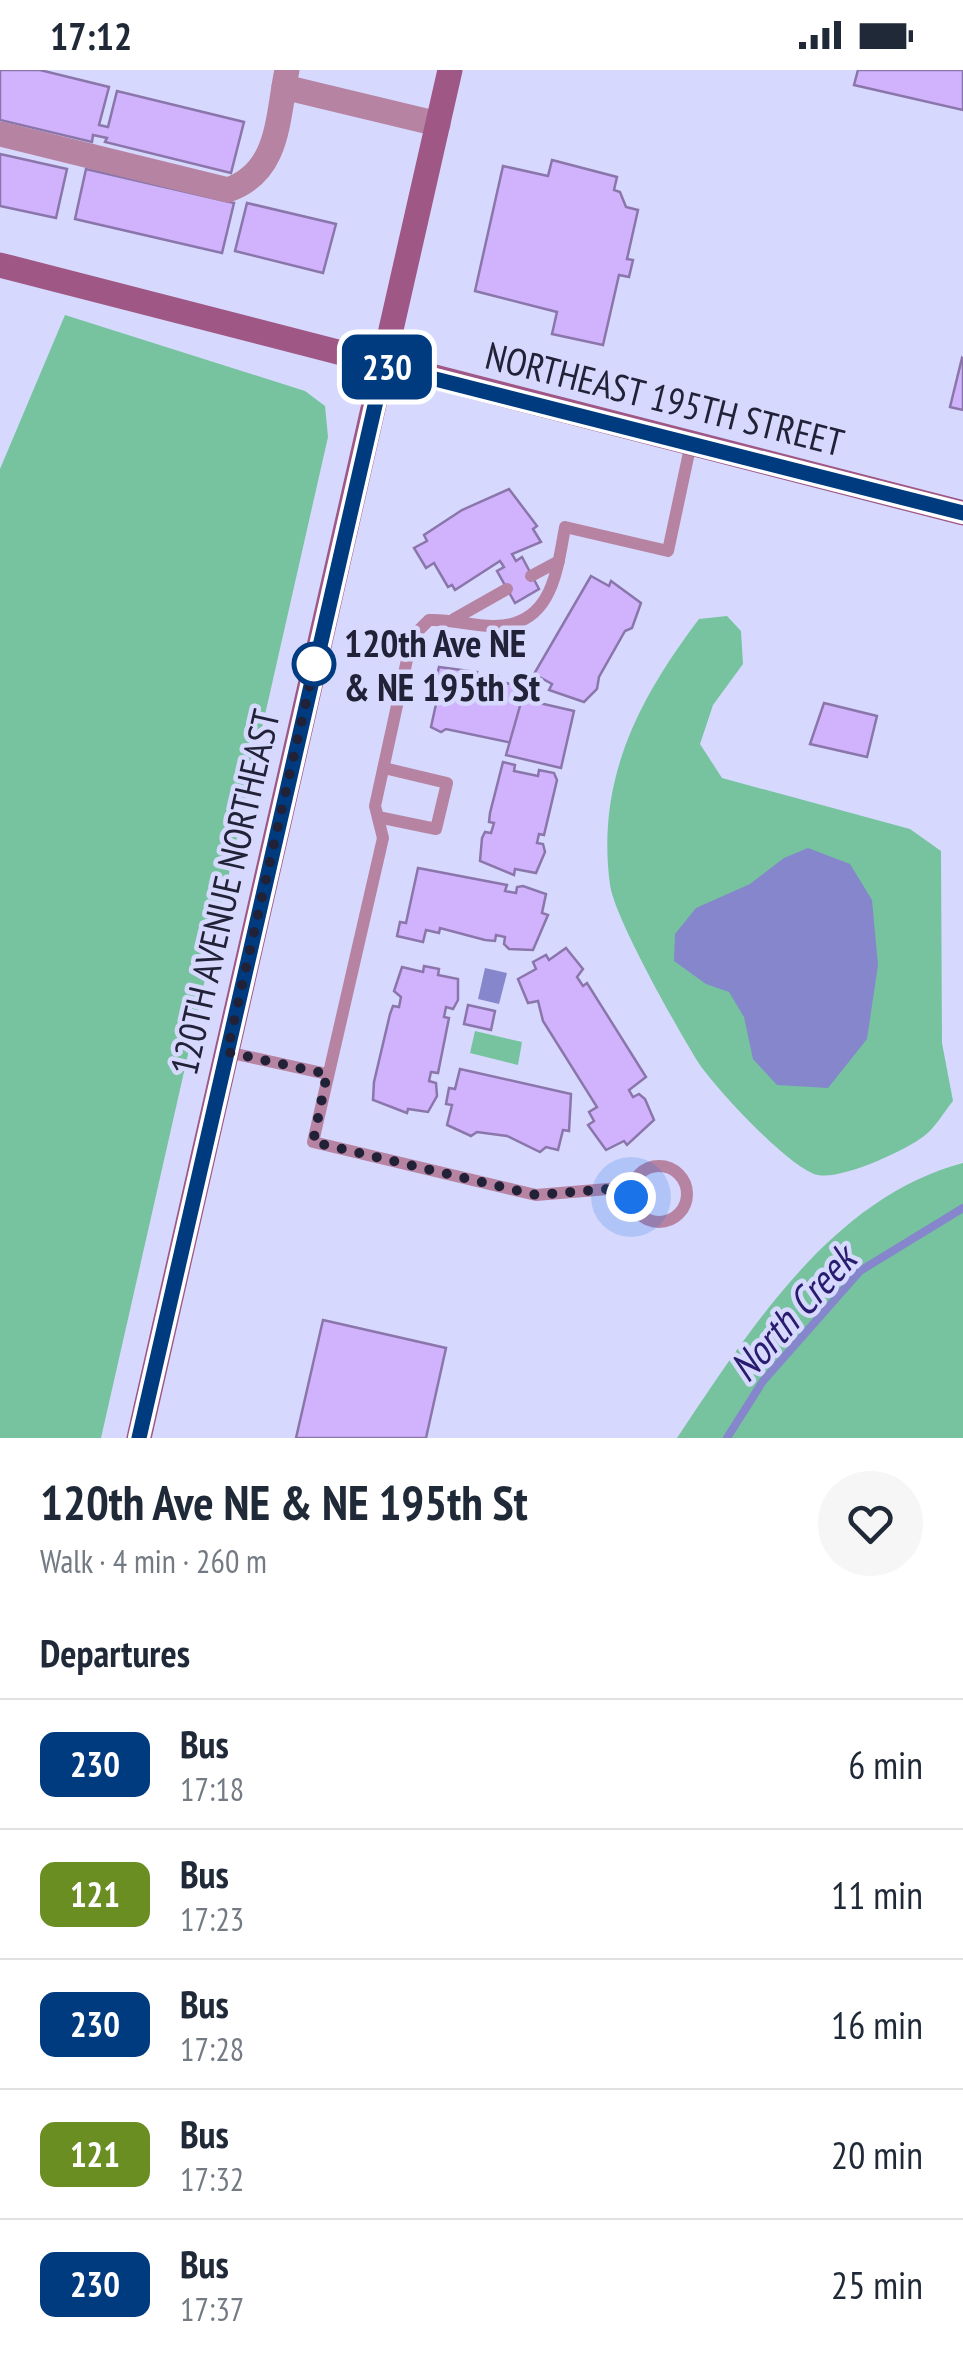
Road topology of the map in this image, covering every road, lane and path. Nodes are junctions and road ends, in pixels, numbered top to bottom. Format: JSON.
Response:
{"nodes":[{"id":1,"x":450,"y":70,"type":"edge"},
{"id":2,"x":286,"y":78,"type":"edge"},
{"id":3,"x":438,"y":124,"type":"junction"},
{"id":4,"x":0,"y":134,"type":"edge"},
{"id":5,"x":0,"y":265,"type":"edge"},
{"id":6,"x":384,"y":366,"type":"junction"},
{"id":7,"x":691,"y":443,"type":"junction"},
{"id":8,"x":963,"y":513,"type":"edge"},
{"id":9,"x":558,"y":560,"type":"junction"},
{"id":10,"x":531,"y":576,"type":"dead end"},
{"id":11,"x":507,"y":589,"type":"dead end"},
{"id":12,"x":454,"y":619,"type":"junction"},
{"id":13,"x":384,"y":768,"type":"junction"},
{"id":14,"x":378,"y":816,"type":"junction"},
{"id":15,"x":227,"y":1052,"type":"junction"},
{"id":16,"x":327,"y":1074,"type":"junction"},
{"id":17,"x":632,"y":1187,"type":"junction"},
{"id":18,"x":138,"y":1438,"type":"edge"}],
"edges":[{"from":1,"to":3,"type":"main road","name":"120TH AVENUE NORTHEAST"},
{"from":2,"to":3,"type":"street"},
{"from":2,"to":4,"type":"street"},
{"from":3,"to":6,"type":"main road","name":"120TH AVENUE NORTHEAST"},
{"from":5,"to":6,"type":"main road","name":"NORTHEAST 195TH STREET"},
{"from":6,"to":7,"type":"main road","name":"NORTHEAST 195TH STREET"},
{"from":6,"to":15,"type":"main road","name":"120TH AVENUE NORTHEAST"},
{"from":7,"to":8,"type":"main road","name":"NORTHEAST 195TH STREET"},
{"from":7,"to":9,"type":"lane"},
{"from":9,"to":10,"type":"lane"},
{"from":9,"to":12,"type":"lane"},
{"from":11,"to":12,"type":"lane"},
{"from":12,"to":13,"type":"lane"},
{"from":13,"to":14,"type":"lane"},
{"from":13,"to":14,"type":"lane"},
{"from":14,"to":16,"type":"lane"},
{"from":15,"to":16,"type":"lane"},
{"from":15,"to":18,"type":"main road","name":"120TH AVENUE NORTHEAST"},
{"from":16,"to":17,"type":"lane"},
{"from":17,"to":17,"type":"lane"}]}
